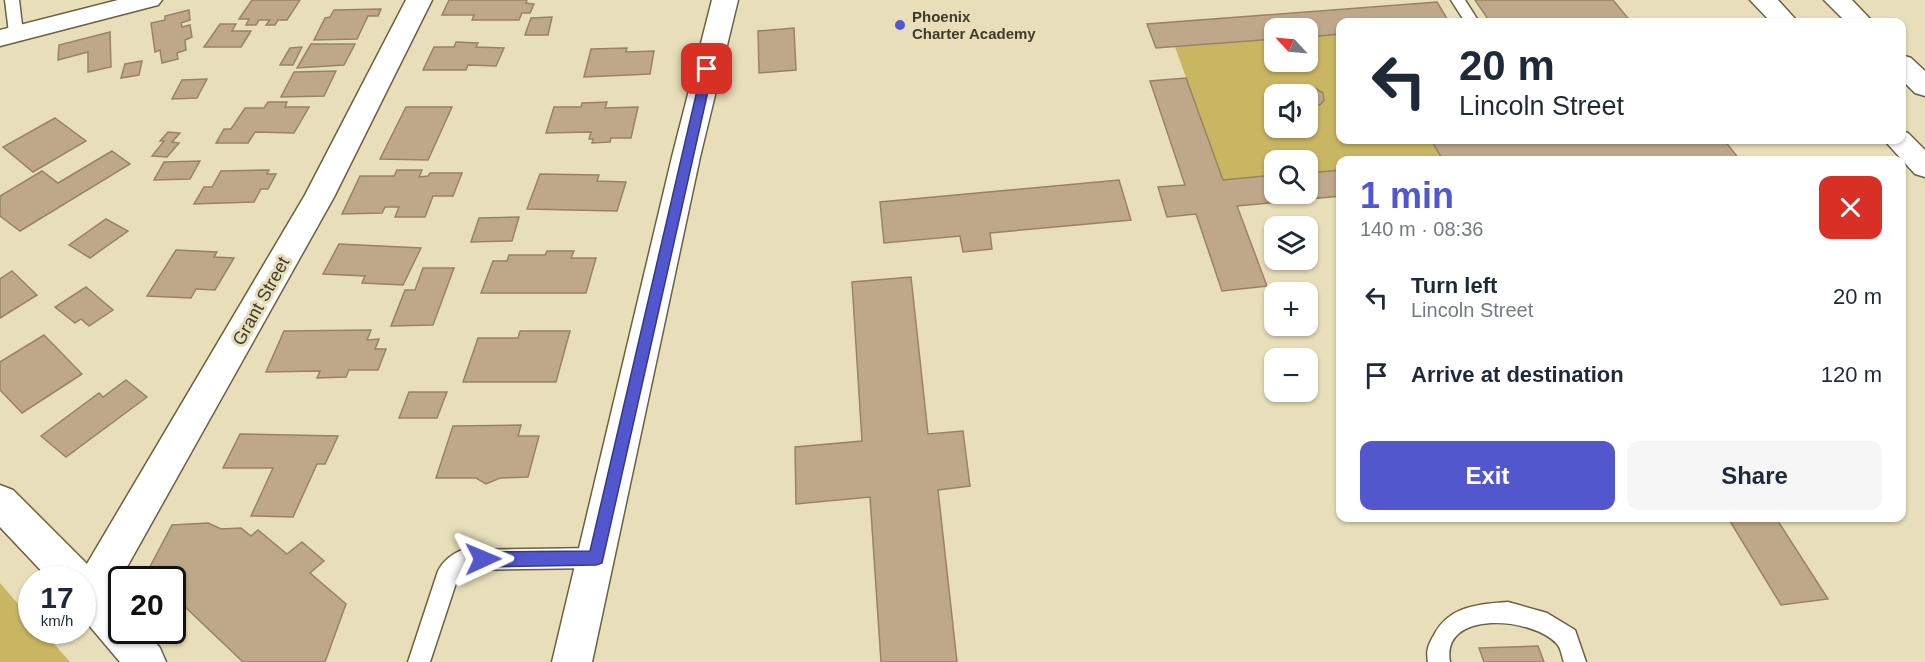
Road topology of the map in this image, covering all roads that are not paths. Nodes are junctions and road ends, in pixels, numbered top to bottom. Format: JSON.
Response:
{"nodes":[{"id":1,"x":12,"y":0,"type":"edge"},
{"id":2,"x":149,"y":0,"type":"edge"},
{"id":3,"x":419,"y":0,"type":"edge"},
{"id":4,"x":725,"y":0,"type":"edge"},
{"id":5,"x":1458,"y":0,"type":"edge"},
{"id":6,"x":1763,"y":0,"type":"edge"},
{"id":7,"x":1837,"y":0,"type":"edge"},
{"id":8,"x":1469,"y":18,"type":"edge"},
{"id":9,"x":1781,"y":18,"type":"edge"},
{"id":10,"x":1856,"y":18,"type":"edge"},
{"id":11,"x":8,"y":36,"type":"edge"},
{"id":12,"x":1906,"y":68,"type":"edge"},
{"id":13,"x":1925,"y":87,"type":"edge"},
{"id":14,"x":2,"y":508,"type":"edge"},
{"id":15,"x":596,"y":558,"type":"junction"},
{"id":16,"x":61,"y":566,"type":"edge"},
{"id":17,"x":95,"y":566,"type":"edge"},
{"id":18,"x":96,"y":603,"type":"edge"},
{"id":19,"x":146,"y":662,"type":"edge"},
{"id":20,"x":419,"y":662,"type":"edge"},
{"id":21,"x":572,"y":662,"type":"edge"},
{"id":22,"x":1439,"y":662,"type":"edge"},
{"id":23,"x":1575,"y":662,"type":"edge"}],
"edges":[{"from":1,"to":11,"type":"lane"},
{"from":2,"to":11,"type":"street"},
{"from":3,"to":17,"type":"street","name":"Grant Street"},
{"from":4,"to":15,"type":"street"},
{"from":5,"to":8,"type":"lane"},
{"from":6,"to":9,"type":"street"},
{"from":7,"to":10,"type":"street"},
{"from":12,"to":13,"type":"street"},
{"from":14,"to":16,"type":"street"},
{"from":15,"to":20,"type":"lane"},
{"from":15,"to":21,"type":"street"},
{"from":18,"to":19,"type":"street"},
{"from":22,"to":23,"type":"lane"}]}
